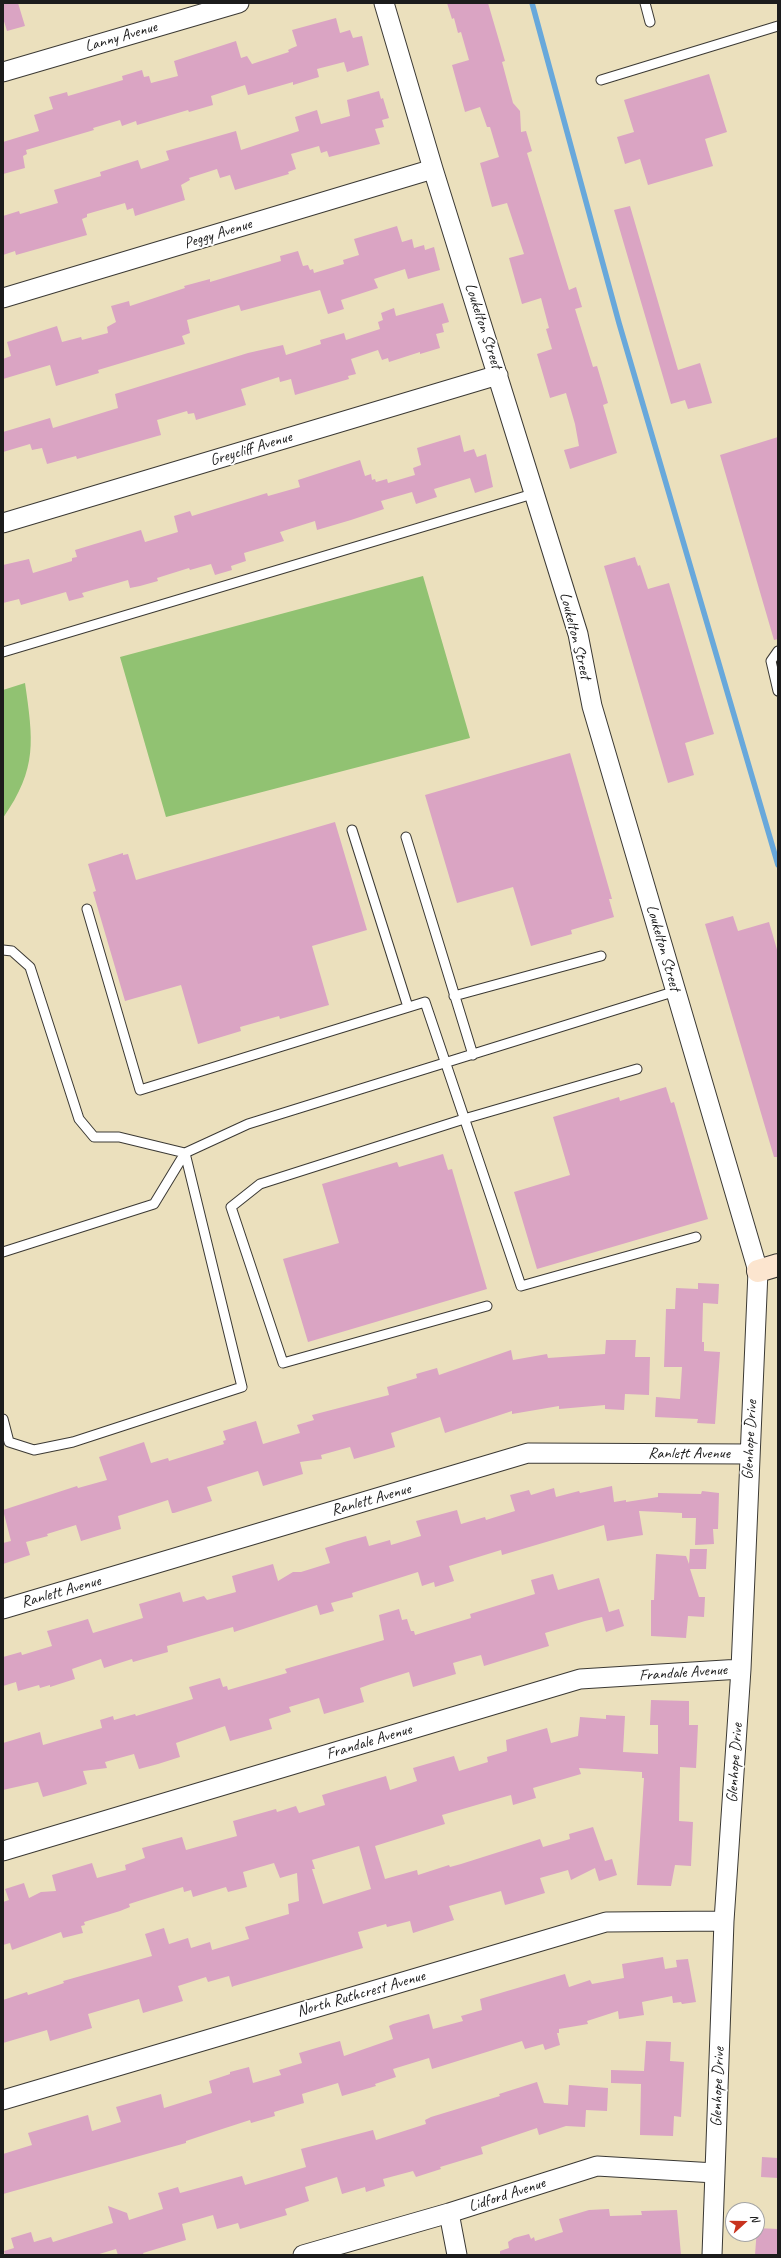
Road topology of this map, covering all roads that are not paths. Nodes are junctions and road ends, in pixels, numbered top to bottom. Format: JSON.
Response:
{"nodes":[{"id":1,"x":239,"y":3,"type":"edge"},
{"id":2,"x":384,"y":3,"type":"edge"},
{"id":3,"x":645,"y":3,"type":"edge"},
{"id":4,"x":650,"y":22,"type":"dead end"},
{"id":5,"x":778,"y":26,"type":"edge"},
{"id":6,"x":3,"y":72,"type":"edge"},
{"id":7,"x":601,"y":80,"type":"dead end"},
{"id":8,"x":433,"y":169,"type":"junction"},
{"id":9,"x":3,"y":298,"type":"edge"},
{"id":10,"x":498,"y":375,"type":"junction"},
{"id":11,"x":536,"y":493,"type":"junction"},
{"id":12,"x":3,"y":523,"type":"edge"},
{"id":13,"x":778,"y":651,"type":"edge"},
{"id":14,"x":3,"y":652,"type":"edge"},
{"id":15,"x":778,"y":691,"type":"edge"},
{"id":16,"x":352,"y":830,"type":"dead end"},
{"id":17,"x":406,"y":837,"type":"dead end"},
{"id":18,"x":87,"y":908,"type":"dead end"},
{"id":19,"x":3,"y":950,"type":"edge"},
{"id":20,"x":601,"y":956,"type":"dead end"},
{"id":21,"x":676,"y":991,"type":"junction"},
{"id":22,"x":454,"y":996,"type":"junction"},
{"id":23,"x":408,"y":1007,"type":"junction"},
{"id":24,"x":473,"y":1055,"type":"junction"},
{"id":25,"x":446,"y":1064,"type":"junction"},
{"id":26,"x":637,"y":1069,"type":"dead end"},
{"id":27,"x":464,"y":1119,"type":"junction"},
{"id":28,"x":184,"y":1153,"type":"junction"},
{"id":29,"x":696,"y":1237,"type":"dead end"},
{"id":30,"x":3,"y":1252,"type":"edge"},
{"id":31,"x":768,"y":1268,"type":"edge"},
{"id":32,"x":487,"y":1306,"type":"dead end"},
{"id":33,"x":3,"y":1419,"type":"edge"},
{"id":34,"x":749,"y":1454,"type":"junction"},
{"id":35,"x":3,"y":1609,"type":"edge"},
{"id":36,"x":741,"y":1669,"type":"junction"},
{"id":37,"x":3,"y":1851,"type":"edge"},
{"id":38,"x":724,"y":1921,"type":"junction"},
{"id":39,"x":3,"y":2100,"type":"edge"},
{"id":40,"x":715,"y":2173,"type":"junction"},
{"id":41,"x":449,"y":2213,"type":"junction"},
{"id":42,"x":303,"y":2255,"type":"edge"},
{"id":43,"x":458,"y":2255,"type":"edge"},
{"id":44,"x":712,"y":2255,"type":"edge"}],
"edges":[{"from":1,"to":6,"type":"street","name":"Lanny Avenue"},
{"from":2,"to":8,"type":"street","name":"Loukelton Street"},
{"from":3,"to":4,"type":"lane"},
{"from":5,"to":7,"type":"lane"},
{"from":8,"to":9,"type":"street","name":"Peggy Avenue"},
{"from":8,"to":10,"type":"street","name":"Loukelton Street"},
{"from":10,"to":11,"type":"street","name":"Loukelton Street"},
{"from":10,"to":12,"type":"street","name":"Greycliff Avenue"},
{"from":11,"to":14,"type":"lane"},
{"from":11,"to":21,"type":"street","name":"Loukelton Street"},
{"from":13,"to":15,"type":"lane"},
{"from":16,"to":23,"type":"lane"},
{"from":17,"to":22,"type":"lane"},
{"from":18,"to":23,"type":"lane"},
{"from":19,"to":28,"type":"lane"},
{"from":20,"to":22,"type":"lane"},
{"from":21,"to":24,"type":"lane"},
{"from":21,"to":31,"type":"street","name":"Loukelton Street"},
{"from":22,"to":24,"type":"lane"},
{"from":23,"to":25,"type":"lane"},
{"from":24,"to":25,"type":"lane"},
{"from":25,"to":27,"type":"lane"},
{"from":25,"to":28,"type":"lane"},
{"from":26,"to":27,"type":"lane"},
{"from":27,"to":29,"type":"lane"},
{"from":27,"to":32,"type":"lane"},
{"from":28,"to":30,"type":"lane"},
{"from":28,"to":33,"type":"lane"},
{"from":31,"to":34,"type":"street","name":"Glenhope Drive"},
{"from":34,"to":35,"type":"street","name":"Ranlett Avenue"},
{"from":34,"to":36,"type":"street","name":"Glenhope Drive"},
{"from":36,"to":37,"type":"street","name":"Frandale Avenue"},
{"from":36,"to":38,"type":"street","name":"Glenhope Drive"},
{"from":38,"to":39,"type":"street","name":"North Ruthcrest Avenue"},
{"from":38,"to":40,"type":"street","name":"Glenhope Drive"},
{"from":40,"to":41,"type":"street","name":"Lidford Avenue"},
{"from":40,"to":44,"type":"street","name":"Glenhope Drive"},
{"from":41,"to":42,"type":"street","name":"Lidford Avenue"},
{"from":41,"to":43,"type":"street"}]}
